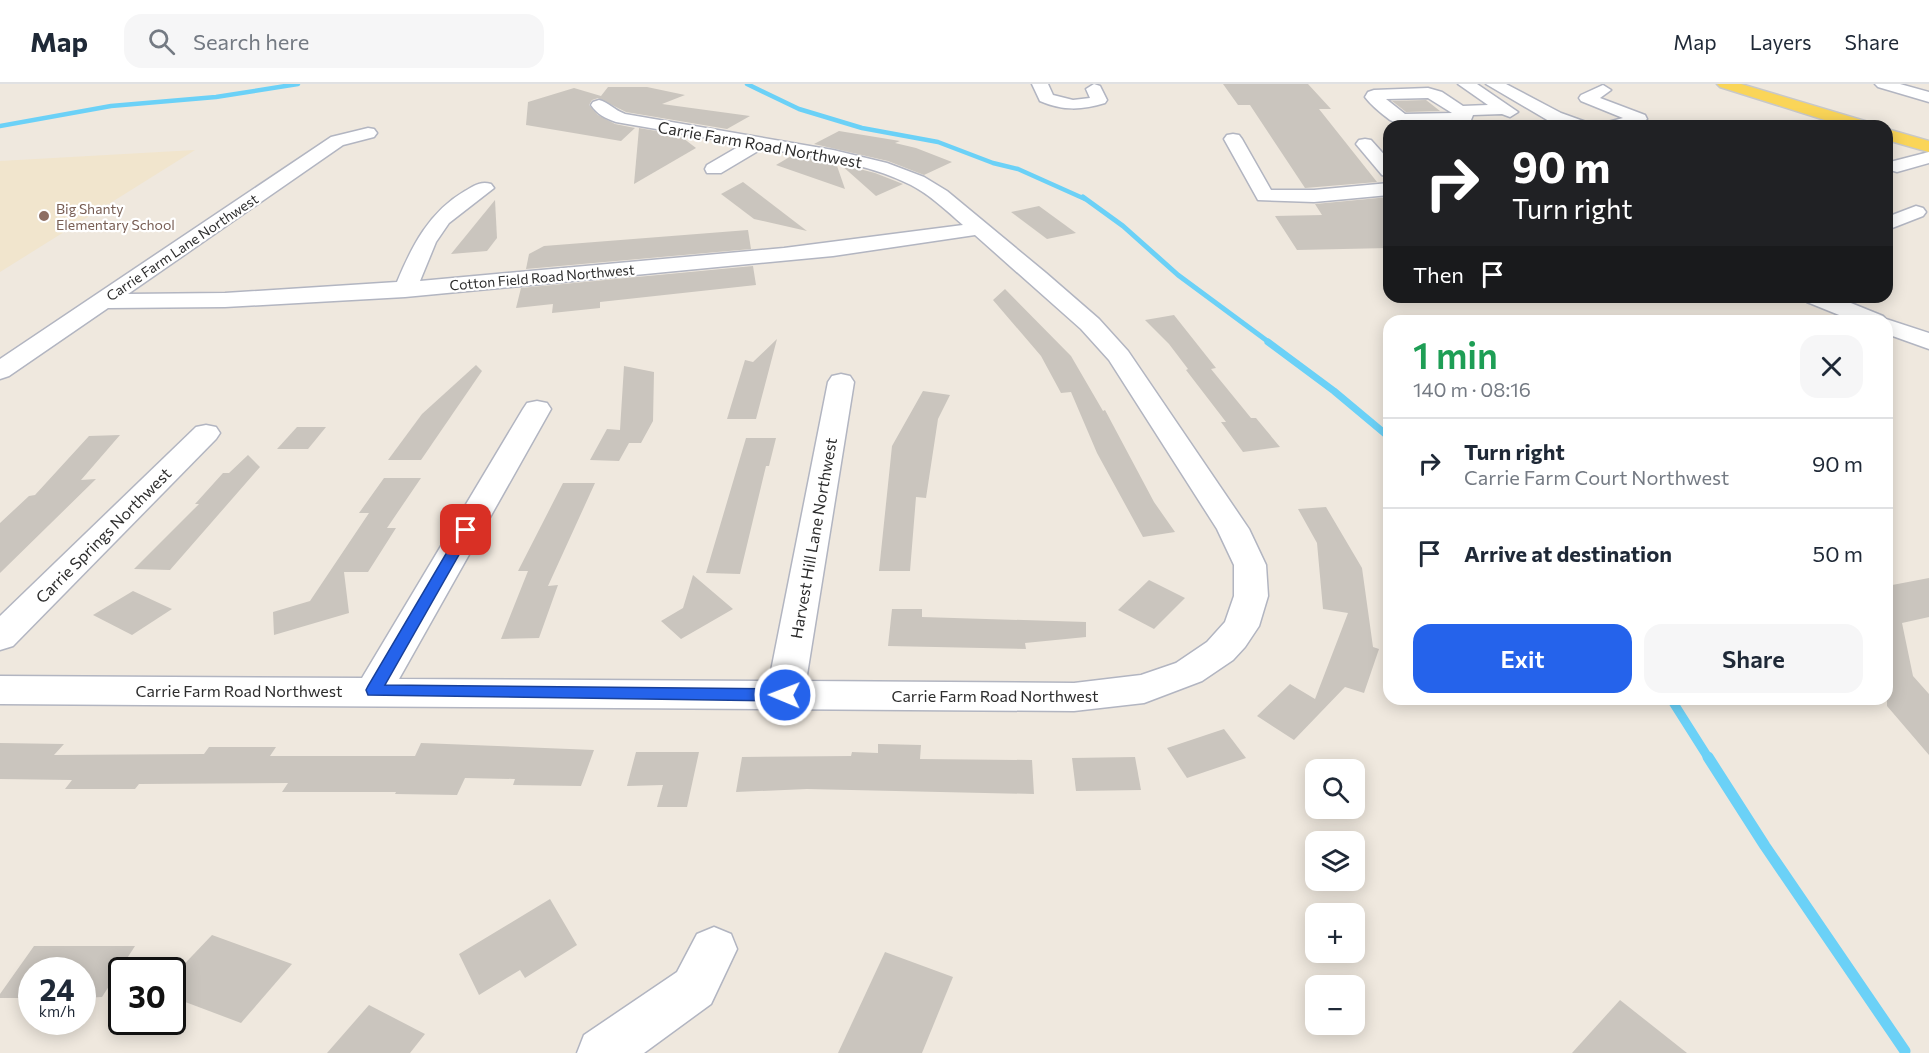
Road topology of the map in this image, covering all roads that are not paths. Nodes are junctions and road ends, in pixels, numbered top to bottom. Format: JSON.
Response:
{"nodes":[{"id":1,"x":1040,"y":84,"type":"edge"},
{"id":2,"x":1466,"y":84,"type":"edge"},
{"id":3,"x":1494,"y":84,"type":"edge"},
{"id":4,"x":1586,"y":84,"type":"edge"},
{"id":5,"x":1725,"y":84,"type":"edge"},
{"id":6,"x":1883,"y":84,"type":"edge"},
{"id":7,"x":1610,"y":87,"type":"edge"},
{"id":8,"x":1094,"y":89,"type":"dead end"},
{"id":9,"x":1929,"y":97,"type":"edge"},
{"id":10,"x":599,"y":105,"type":"dead end"},
{"id":11,"x":1506,"y":109,"type":"junction"},
{"id":12,"x":1460,"y":111,"type":"dead end"},
{"id":13,"x":1522,"y":120,"type":"dead end"},
{"id":14,"x":1563,"y":120,"type":"edge"},
{"id":15,"x":1635,"y":120,"type":"edge"},
{"id":16,"x":1842,"y":120,"type":"edge"},
{"id":17,"x":368,"y":133,"type":"dead end"},
{"id":18,"x":1893,"y":136,"type":"edge"},
{"id":19,"x":1233,"y":139,"type":"dead end"},
{"id":20,"x":760,"y":142,"type":"junction"},
{"id":21,"x":1365,"y":144,"type":"dead end"},
{"id":22,"x":1929,"y":147,"type":"edge"},
{"id":23,"x":1929,"y":157,"type":"edge"},
{"id":24,"x":1383,"y":164,"type":"edge"},
{"id":25,"x":1897,"y":166,"type":"dead end"},
{"id":26,"x":714,"y":169,"type":"dead end"},
{"id":27,"x":484,"y":188,"type":"dead end"},
{"id":28,"x":1383,"y":190,"type":"edge"},
{"id":29,"x":1916,"y":212,"type":"dead end"},
{"id":30,"x":1893,"y":222,"type":"edge"},
{"id":31,"x":979,"y":228,"type":"junction"},
{"id":32,"x":405,"y":290,"type":"junction"},
{"id":33,"x":104,"y":301,"type":"junction"},
{"id":34,"x":1830,"y":303,"type":"edge"},
{"id":35,"x":1860,"y":315,"type":"edge"},
{"id":36,"x":1893,"y":328,"type":"edge"},
{"id":37,"x":1929,"y":342,"type":"edge"},
{"id":38,"x":0,"y":371,"type":"edge"},
{"id":39,"x":841,"y":382,"type":"dead end"},
{"id":40,"x":537,"y":409,"type":"dead end"},
{"id":41,"x":206,"y":433,"type":"dead end"},
{"id":42,"x":0,"y":637,"type":"edge"},
{"id":43,"x":0,"y":690,"type":"edge"},
{"id":44,"x":374,"y":690,"type":"junction"},
{"id":45,"x":785,"y":695,"type":"junction"},
{"id":46,"x":714,"y":949,"type":"dead end"},
{"id":47,"x":602,"y":1053,"type":"edge"}],
"edges":[{"from":1,"to":8,"type":"street"},
{"from":2,"to":11,"type":"street"},
{"from":3,"to":14,"type":"street"},
{"from":4,"to":7,"type":"street"},
{"from":5,"to":16,"type":"main road"},
{"from":6,"to":9,"type":"street"},
{"from":7,"to":15,"type":"street"},
{"from":10,"to":20,"type":"street","name":"Carrie Farm Road Northwest"},
{"from":11,"to":12,"type":"street"},
{"from":11,"to":13,"type":"street"},
{"from":17,"to":33,"type":"street","name":"Carrie Farm Lane Northwest"},
{"from":18,"to":22,"type":"main road"},
{"from":19,"to":28,"type":"street"},
{"from":20,"to":26,"type":"street"},
{"from":20,"to":31,"type":"street","name":"Carrie Farm Road Northwest"},
{"from":21,"to":24,"type":"street"},
{"from":23,"to":25,"type":"street"},
{"from":27,"to":32,"type":"street"},
{"from":29,"to":30,"type":"street"},
{"from":31,"to":32,"type":"street","name":"Cotton Field Road Northwest"},
{"from":31,"to":45,"type":"street","name":"Carrie Farm Road Northwest"},
{"from":32,"to":33,"type":"street","name":"Cotton Field Road Northwest"},
{"from":33,"to":38,"type":"street","name":"Carrie Farm Lane Northwest"},
{"from":34,"to":35,"type":"street"},
{"from":36,"to":37,"type":"street"},
{"from":39,"to":45,"type":"street","name":"Harvest Hill Lane Northwest"},
{"from":40,"to":44,"type":"street"},
{"from":41,"to":42,"type":"street","name":"Carrie Springs Northwest"},
{"from":43,"to":44,"type":"street","name":"Carrie Farm Road Northwest"},
{"from":44,"to":45,"type":"street","name":"Carrie Farm Road Northwest"},
{"from":46,"to":47,"type":"street"}]}
